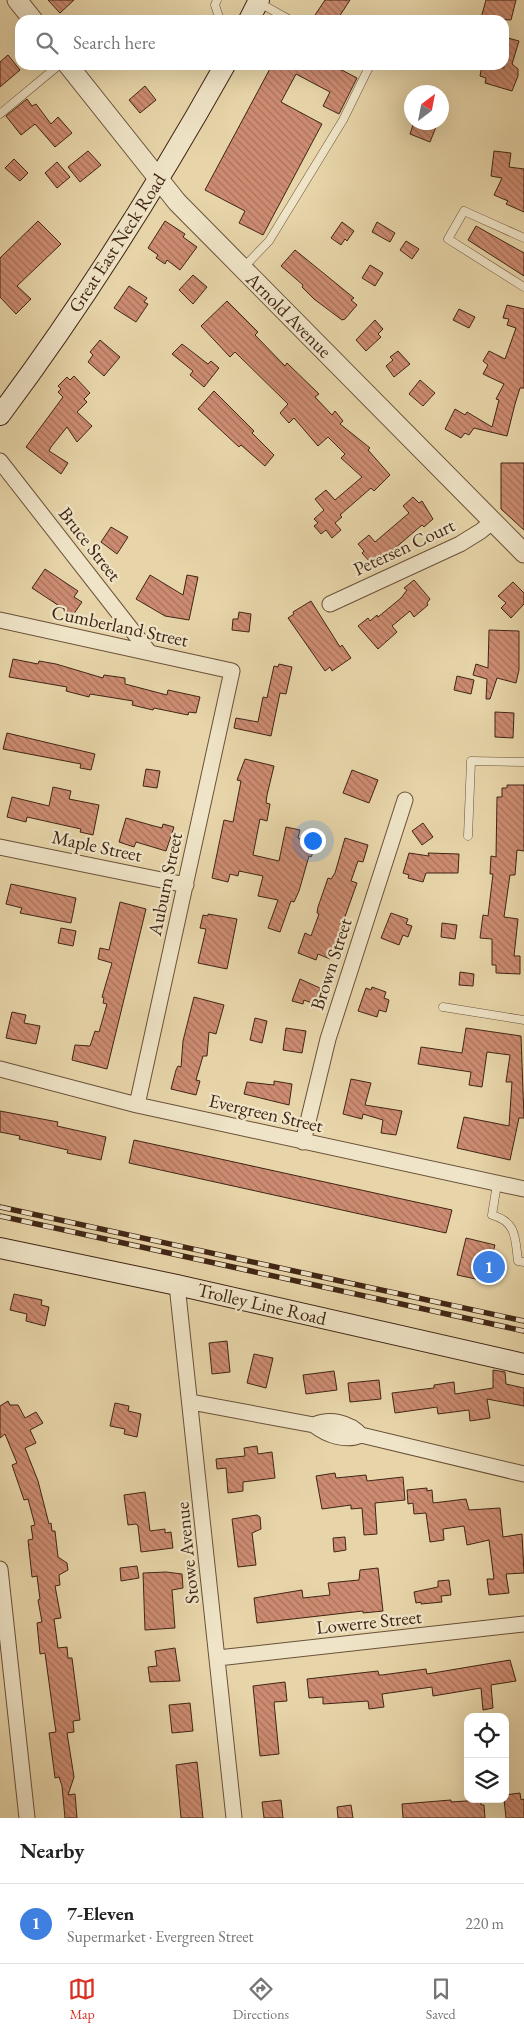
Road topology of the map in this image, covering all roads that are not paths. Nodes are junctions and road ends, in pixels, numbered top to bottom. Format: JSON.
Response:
{"nodes":[{"id":1,"x":17,"y":0,"type":"edge"},
{"id":2,"x":217,"y":0,"type":"edge"},
{"id":3,"x":259,"y":1,"type":"edge"},
{"id":4,"x":29,"y":15,"type":"edge"},
{"id":5,"x":218,"y":15,"type":"edge"},
{"id":6,"x":252,"y":15,"type":"edge"},
{"id":7,"x":282,"y":15,"type":"edge"},
{"id":8,"x":53,"y":70,"type":"edge"},
{"id":9,"x":72,"y":70,"type":"edge"},
{"id":10,"x":222,"y":70,"type":"edge"},
{"id":11,"x":368,"y":70,"type":"edge"},
{"id":12,"x":0,"y":114,"type":"edge"},
{"id":13,"x":159,"y":179,"type":"junction"},
{"id":14,"x":522,"y":238,"type":"edge"},
{"id":15,"x":243,"y":269,"type":"junction"},
{"id":16,"x":524,"y":287,"type":"edge"},
{"id":17,"x":0,"y":415,"type":"edge"},
{"id":18,"x":0,"y":461,"type":"edge"},
{"id":19,"x":493,"y":521,"type":"junction"},
{"id":20,"x":524,"y":552,"type":"edge"},
{"id":21,"x":330,"y":604,"type":"dead end"},
{"id":22,"x":0,"y":620,"type":"edge"},
{"id":23,"x":149,"y":652,"type":"junction"},
{"id":24,"x":232,"y":671,"type":"joint"},
{"id":25,"x":524,"y":762,"type":"edge"},
{"id":26,"x":405,"y":800,"type":"dead end"},
{"id":27,"x":468,"y":836,"type":"dead end"},
{"id":28,"x":0,"y":847,"type":"edge"},
{"id":29,"x":186,"y":885,"type":"junction"},
{"id":30,"x":443,"y":1007,"type":"dead end"},
{"id":31,"x":524,"y":1020,"type":"edge"},
{"id":32,"x":0,"y":1069,"type":"edge"},
{"id":33,"x":137,"y":1105,"type":"junction"},
{"id":34,"x":303,"y":1142,"type":"junction"},
{"id":35,"x":497,"y":1184,"type":"junction"},
{"id":36,"x":524,"y":1189,"type":"edge"},
{"id":37,"x":0,"y":1248,"type":"edge"},
{"id":38,"x":524,"y":1262,"type":"edge"},
{"id":39,"x":177,"y":1285,"type":"junction"},
{"id":40,"x":524,"y":1364,"type":"edge"},
{"id":41,"x":191,"y":1402,"type":"junction"},
{"id":42,"x":524,"y":1474,"type":"edge"},
{"id":43,"x":0,"y":1569,"type":"edge"},
{"id":44,"x":524,"y":1624,"type":"edge"},
{"id":45,"x":218,"y":1658,"type":"junction"},
{"id":46,"x":27,"y":1818,"type":"edge"},
{"id":47,"x":234,"y":1818,"type":"edge"}],
"edges":[{"from":1,"to":4,"type":"street"},
{"from":2,"to":5,"type":"lane"},
{"from":3,"to":6,"type":"main road"},
{"from":3,"to":7,"type":"lane"},
{"from":8,"to":12,"type":"lane"},
{"from":9,"to":13,"type":"street","name":"Arnold Avenue"},
{"from":10,"to":13,"type":"main road","name":"Great East Neck Road"},
{"from":11,"to":15,"type":"lane"},
{"from":13,"to":15,"type":"street","name":"Arnold Avenue"},
{"from":13,"to":17,"type":"main road","name":"Great East Neck Road"},
{"from":14,"to":16,"type":"lane"},
{"from":15,"to":19,"type":"street","name":"Arnold Avenue"},
{"from":18,"to":23,"type":"street","name":"Bruce Street"},
{"from":19,"to":20,"type":"street","name":"Arnold Avenue"},
{"from":19,"to":21,"type":"street","name":"Petersen Court"},
{"from":22,"to":23,"type":"street","name":"Cumberland Street"},
{"from":23,"to":24,"type":"street","name":"Cumberland Street"},
{"from":24,"to":29,"type":"street","name":"Auburn Street"},
{"from":25,"to":27,"type":"lane"},
{"from":26,"to":34,"type":"street","name":"Brown Street"},
{"from":28,"to":29,"type":"street","name":"Maple Street"},
{"from":29,"to":33,"type":"street","name":"Auburn Street"},
{"from":30,"to":31,"type":"lane"},
{"from":32,"to":33,"type":"street","name":"Evergreen Street"},
{"from":33,"to":34,"type":"street","name":"Evergreen Street"},
{"from":34,"to":35,"type":"street","name":"Evergreen Street"},
{"from":35,"to":36,"type":"street","name":"Evergreen Street"},
{"from":35,"to":38,"type":"lane"},
{"from":37,"to":39,"type":"main road","name":"Trolley Line Road"},
{"from":39,"to":40,"type":"main road","name":"Trolley Line Road"},
{"from":39,"to":41,"type":"street","name":"Stowe Avenue"},
{"from":41,"to":42,"type":"street"},
{"from":41,"to":45,"type":"street","name":"Stowe Avenue"},
{"from":43,"to":46,"type":"street"},
{"from":44,"to":45,"type":"street","name":"Lowerre Street"},
{"from":45,"to":47,"type":"street","name":"Stowe Avenue"}]}
